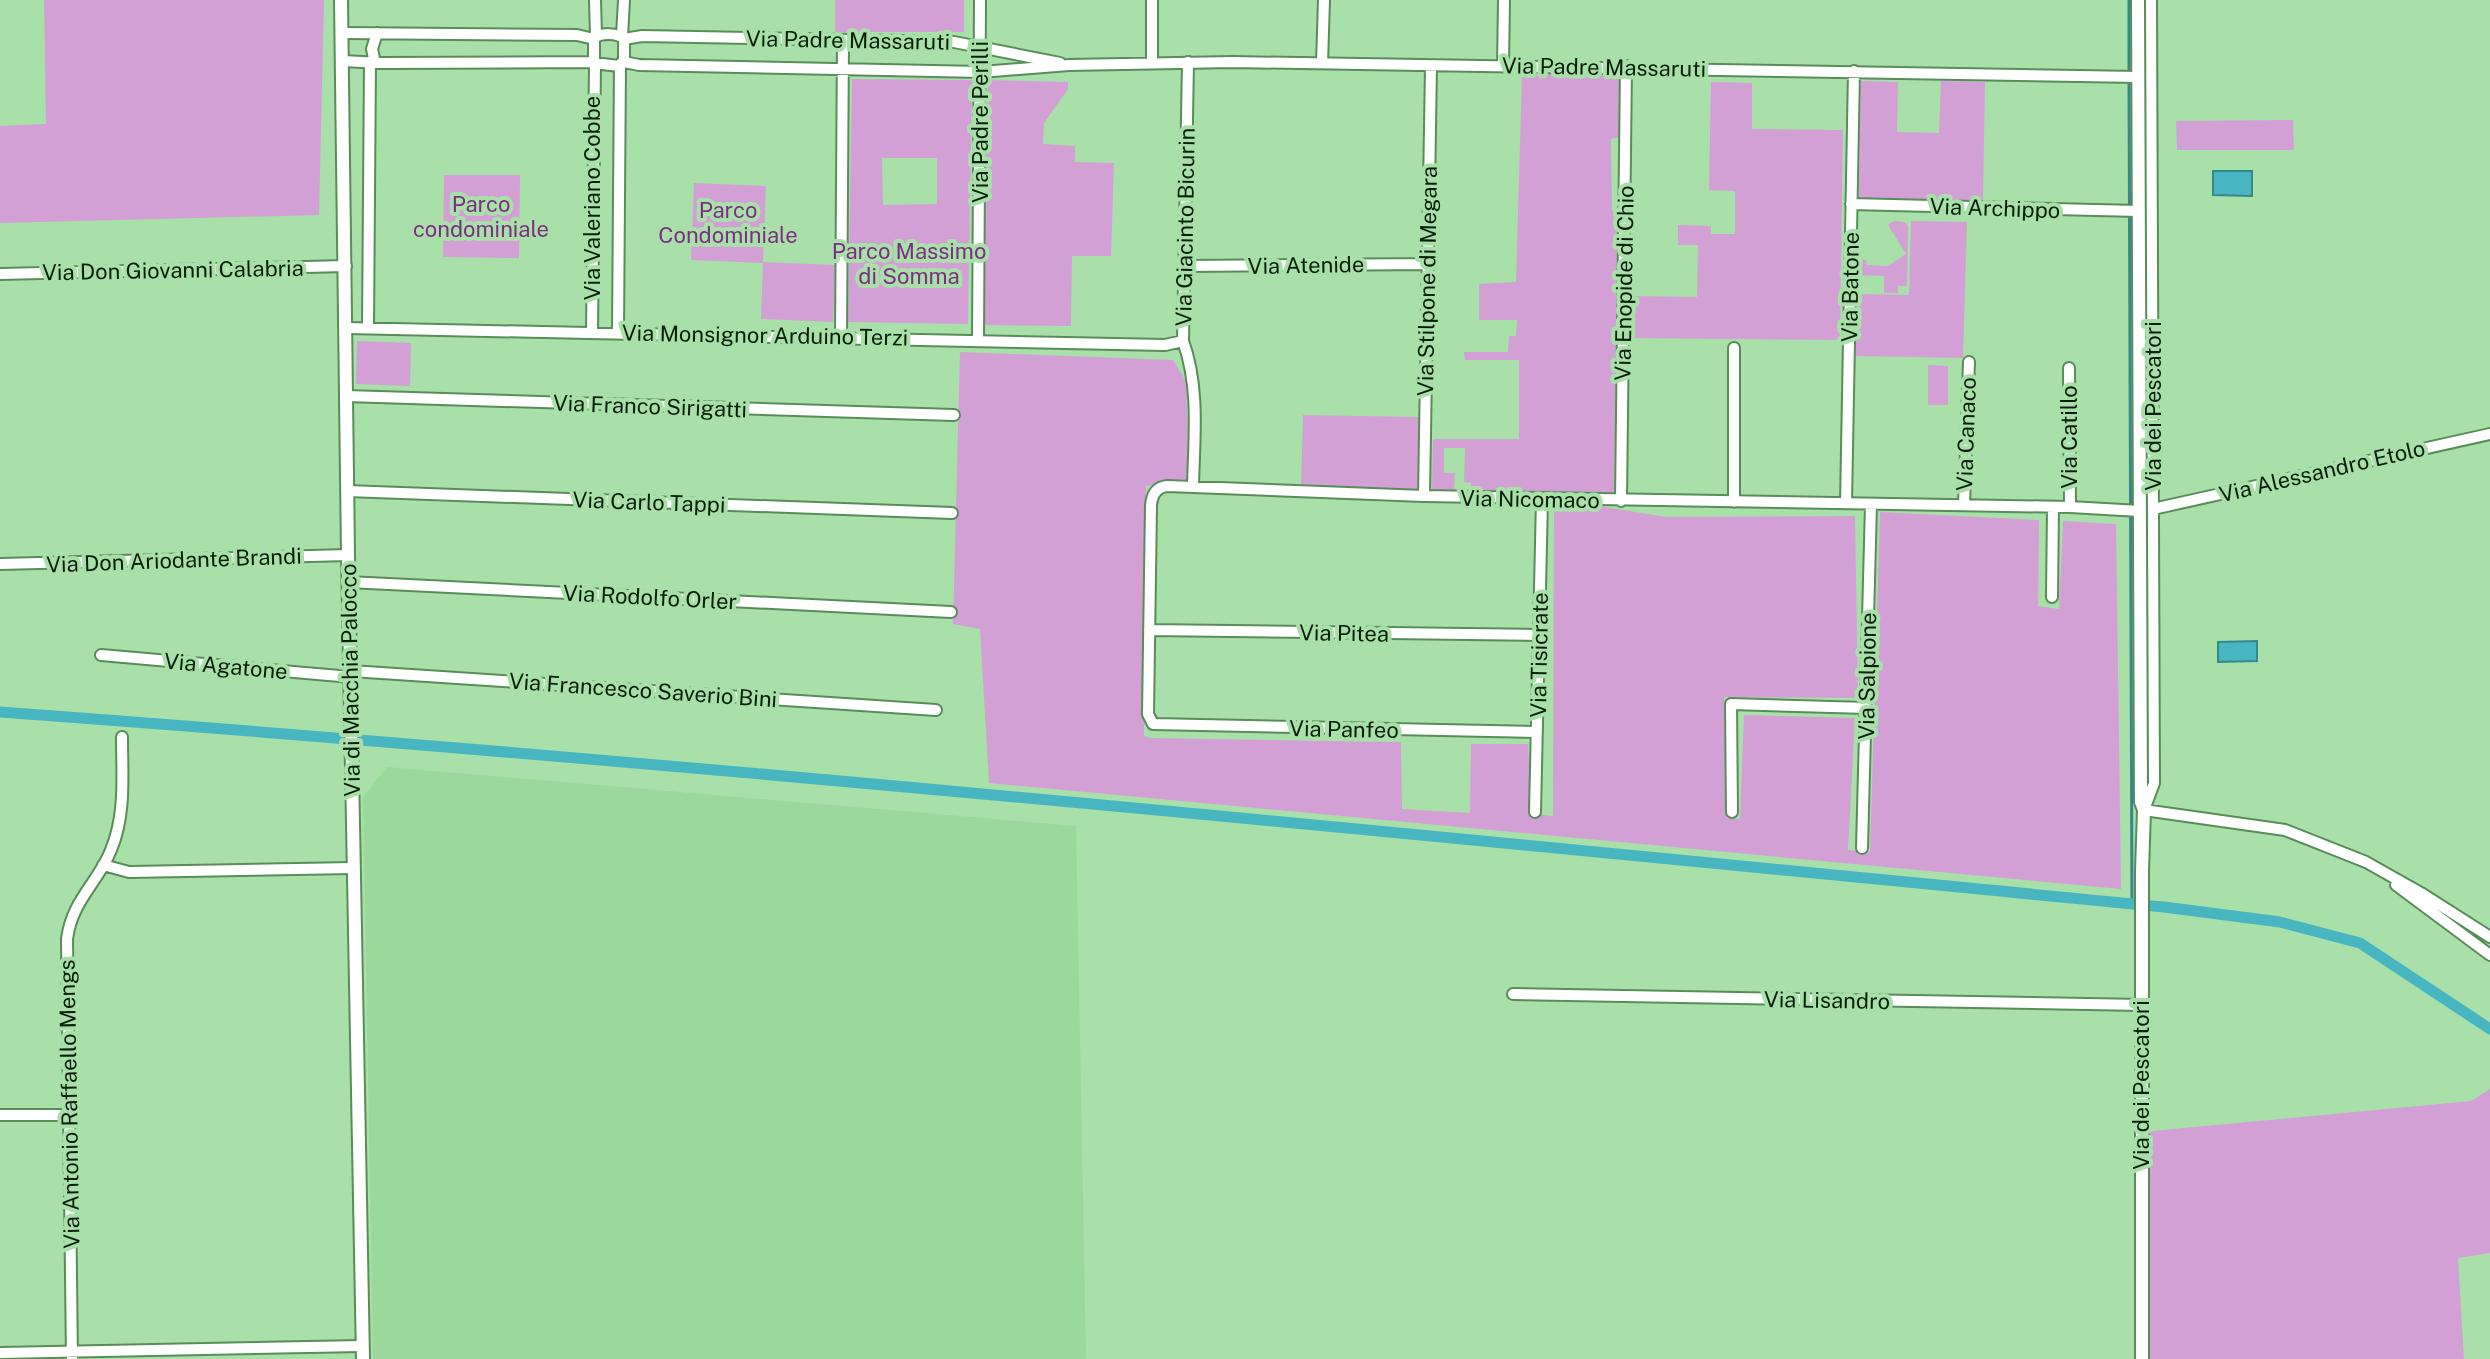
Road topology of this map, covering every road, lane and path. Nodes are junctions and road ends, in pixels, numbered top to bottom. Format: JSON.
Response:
{"nodes":[{"id":1,"x":341,"y":0,"type":"edge"},
{"id":2,"x":595,"y":0,"type":"edge"},
{"id":3,"x":624,"y":0,"type":"edge"},
{"id":4,"x":980,"y":0,"type":"edge"},
{"id":5,"x":1152,"y":0,"type":"edge"},
{"id":6,"x":1324,"y":0,"type":"edge"},
{"id":7,"x":1504,"y":0,"type":"edge"},
{"id":8,"x":2138,"y":0,"type":"edge"},
{"id":9,"x":2151,"y":0,"type":"edge"},
{"id":10,"x":343,"y":33,"type":"junction"},
{"id":11,"x":377,"y":33,"type":"junction"},
{"id":12,"x":597,"y":36,"type":"junction"},
{"id":13,"x":621,"y":36,"type":"junction"},
{"id":14,"x":843,"y":40,"type":"junction"},
{"id":15,"x":981,"y":45,"type":"junction"},
{"id":16,"x":343,"y":61,"type":"junction"},
{"id":17,"x":373,"y":62,"type":"junction"},
{"id":18,"x":595,"y":62,"type":"junction"},
{"id":19,"x":1152,"y":62,"type":"junction"},
{"id":20,"x":1188,"y":62,"type":"junction"},
{"id":21,"x":621,"y":63,"type":"junction"},
{"id":22,"x":1322,"y":63,"type":"junction"},
{"id":23,"x":1069,"y":65,"type":"junction"},
{"id":24,"x":1431,"y":66,"type":"junction"},
{"id":25,"x":1503,"y":66,"type":"junction"},
{"id":26,"x":1626,"y":66,"type":"junction"},
{"id":27,"x":842,"y":70,"type":"junction"},
{"id":28,"x":1854,"y":71,"type":"junction"},
{"id":29,"x":981,"y":72,"type":"junction"},
{"id":30,"x":2132,"y":76,"type":"junction"},
{"id":31,"x":1851,"y":204,"type":"junction"},
{"id":32,"x":2133,"y":211,"type":"junction"},
{"id":33,"x":1427,"y":264,"type":"junction"},
{"id":34,"x":346,"y":266,"type":"junction"},
{"id":35,"x":1185,"y":266,"type":"junction"},
{"id":36,"x":0,"y":274,"type":"edge"},
{"id":37,"x":346,"y":328,"type":"junction"},
{"id":38,"x":368,"y":328,"type":"junction"},
{"id":39,"x":592,"y":331,"type":"junction"},
{"id":40,"x":618,"y":332,"type":"junction"},
{"id":41,"x":841,"y":337,"type":"junction"},
{"id":42,"x":978,"y":340,"type":"junction"},
{"id":43,"x":1183,"y":341,"type":"junction"},
{"id":44,"x":1734,"y":348,"type":"dead end"},
{"id":45,"x":1969,"y":362,"type":"dead end"},
{"id":46,"x":2069,"y":368,"type":"dead end"},
{"id":47,"x":346,"y":396,"type":"junction"},
{"id":48,"x":954,"y":415,"type":"dead end"},
{"id":49,"x":2490,"y":434,"type":"edge"},
{"id":50,"x":1193,"y":487,"type":"junction"},
{"id":51,"x":347,"y":491,"type":"junction"},
{"id":52,"x":1424,"y":496,"type":"junction"},
{"id":53,"x":1542,"y":499,"type":"junction"},
{"id":54,"x":1621,"y":501,"type":"junction"},
{"id":55,"x":1734,"y":502,"type":"junction"},
{"id":56,"x":1846,"y":503,"type":"junction"},
{"id":57,"x":1871,"y":504,"type":"junction"},
{"id":58,"x":1964,"y":505,"type":"junction"},
{"id":59,"x":2053,"y":507,"type":"junction"},
{"id":60,"x":2070,"y":507,"type":"junction"},
{"id":61,"x":2138,"y":510,"type":"junction"},
{"id":62,"x":952,"y":513,"type":"dead end"},
{"id":63,"x":348,"y":555,"type":"junction"},
{"id":64,"x":0,"y":564,"type":"edge"},
{"id":65,"x":348,"y":582,"type":"junction"},
{"id":66,"x":2052,"y":597,"type":"dead end"},
{"id":67,"x":951,"y":612,"type":"dead end"},
{"id":68,"x":1149,"y":630,"type":"junction"},
{"id":69,"x":1539,"y":635,"type":"junction"},
{"id":70,"x":101,"y":655,"type":"dead end"},
{"id":71,"x":351,"y":674,"type":"junction"},
{"id":72,"x":1867,"y":708,"type":"junction"},
{"id":73,"x":936,"y":710,"type":"dead end"},
{"id":74,"x":1151,"y":723,"type":"joint"},
{"id":75,"x":1537,"y":732,"type":"junction"},
{"id":76,"x":122,"y":737,"type":"dead end"},
{"id":77,"x":2144,"y":810,"type":"junction"},
{"id":78,"x":1535,"y":812,"type":"dead end"},
{"id":79,"x":1732,"y":812,"type":"dead end"},
{"id":80,"x":1862,"y":848,"type":"dead end"},
{"id":81,"x":2366,"y":862,"type":"junction"},
{"id":82,"x":103,"y":865,"type":"junction"},
{"id":83,"x":353,"y":868,"type":"junction"},
{"id":84,"x":2490,"y":937,"type":"edge"},
{"id":85,"x":2490,"y":955,"type":"edge"},
{"id":86,"x":1513,"y":994,"type":"dead end"},
{"id":87,"x":2142,"y":1005,"type":"junction"},
{"id":88,"x":0,"y":1115,"type":"edge"},
{"id":89,"x":71,"y":1115,"type":"junction"},
{"id":90,"x":362,"y":1352,"type":"edge"},
{"id":91,"x":0,"y":1353,"type":"edge"},
{"id":92,"x":72,"y":1355,"type":"edge"},
{"id":93,"x":2142,"y":1359,"type":"edge"}],
"edges":[{"from":1,"to":10,"type":"street","name":"Via di Macchia Palocco"},
{"from":2,"to":12,"type":"street","name":"Via Valeriano Cobbe"},
{"from":3,"to":13,"type":"street","name":"Via Valeriano Cobbe"},
{"from":4,"to":15,"type":"street","name":"Via Padre Perilli"},
{"from":5,"to":19,"type":"street"},
{"from":6,"to":22,"type":"street"},
{"from":7,"to":25,"type":"street"},
{"from":8,"to":30,"type":"street","name":"Via dei Pescatori"},
{"from":9,"to":61,"type":"street","name":"Via dei Pescatori"},
{"from":10,"to":11,"type":"street","name":"Via Padre Massaruti"},
{"from":10,"to":16,"type":"street","name":"Via di Macchia Palocco"},
{"from":11,"to":12,"type":"street","name":"Via Padre Massaruti"},
{"from":11,"to":17,"type":"street"},
{"from":12,"to":13,"type":"street","name":"Via Padre Massaruti"},
{"from":12,"to":18,"type":"street","name":"Via Valeriano Cobbe"},
{"from":13,"to":14,"type":"street","name":"Via Padre Massaruti"},
{"from":13,"to":21,"type":"street","name":"Via Valeriano Cobbe"},
{"from":14,"to":15,"type":"street","name":"Via Padre Massaruti"},
{"from":14,"to":27,"type":"street"},
{"from":15,"to":23,"type":"street","name":"Via Padre Massaruti"},
{"from":15,"to":29,"type":"street","name":"Via Padre Perilli"},
{"from":16,"to":17,"type":"street","name":"Via Padre Massaruti"},
{"from":16,"to":34,"type":"street","name":"Via di Macchia Palocco"},
{"from":17,"to":18,"type":"street","name":"Via Padre Massaruti"},
{"from":17,"to":38,"type":"street"},
{"from":18,"to":21,"type":"street","name":"Via Padre Massaruti"},
{"from":18,"to":39,"type":"street","name":"Via Valeriano Cobbe"},
{"from":19,"to":20,"type":"street","name":"Via Padre Massaruti"},
{"from":19,"to":23,"type":"street","name":"Via Padre Massaruti"},
{"from":20,"to":22,"type":"street","name":"Via Padre Massaruti"},
{"from":20,"to":35,"type":"street","name":"Via Giacinto Bicurin"},
{"from":21,"to":27,"type":"street","name":"Via Padre Massaruti"},
{"from":21,"to":40,"type":"street","name":"Via Valeriano Cobbe"},
{"from":22,"to":24,"type":"street","name":"Via Padre Massaruti"},
{"from":23,"to":29,"type":"street","name":"Via Padre Massaruti"},
{"from":24,"to":25,"type":"street","name":"Via Padre Massaruti"},
{"from":24,"to":33,"type":"street","name":"Via Stilpone di Megara"},
{"from":25,"to":26,"type":"street","name":"Via Padre Massaruti"},
{"from":26,"to":28,"type":"street","name":"Via Padre Massaruti"},
{"from":26,"to":54,"type":"street","name":"Via Enopide di Chio"},
{"from":27,"to":29,"type":"street","name":"Via Padre Massaruti"},
{"from":27,"to":41,"type":"street"},
{"from":28,"to":30,"type":"street","name":"Via Padre Massaruti"},
{"from":28,"to":31,"type":"street","name":"Via Batone"},
{"from":29,"to":42,"type":"street","name":"Via Padre Perilli"},
{"from":30,"to":32,"type":"street","name":"Via dei Pescatori"},
{"from":31,"to":32,"type":"street","name":"Via Archippo"},
{"from":31,"to":56,"type":"street","name":"Via Batone"},
{"from":32,"to":61,"type":"street","name":"Via dei Pescatori"},
{"from":33,"to":35,"type":"street","name":"Via Atenide"},
{"from":33,"to":52,"type":"street","name":"Via Stilpone di Megara"},
{"from":34,"to":36,"type":"street","name":"Via Don Giovanni Calabria"},
{"from":34,"to":37,"type":"street","name":"Via di Macchia Palocco"},
{"from":35,"to":43,"type":"street","name":"Via Giacinto Bicurin"},
{"from":37,"to":38,"type":"street","name":"Via Monsignor Arduino Terzi"},
{"from":37,"to":47,"type":"street","name":"Via di Macchia Palocco"},
{"from":38,"to":39,"type":"street","name":"Via Monsignor Arduino Terzi"},
{"from":39,"to":40,"type":"street","name":"Via Monsignor Arduino Terzi"},
{"from":40,"to":41,"type":"street","name":"Via Monsignor Arduino Terzi"},
{"from":41,"to":42,"type":"street","name":"Via Monsignor Arduino Terzi"},
{"from":42,"to":43,"type":"street","name":"Via Monsignor Arduino Terzi"},
{"from":43,"to":50,"type":"street","name":"Via Giacinto Bicurin"},
{"from":44,"to":55,"type":"street"},
{"from":45,"to":58,"type":"street","name":"Via Canaco"},
{"from":46,"to":60,"type":"street","name":"Via Catillo"},
{"from":47,"to":48,"type":"street","name":"Via Franco Sirigatti"},
{"from":47,"to":51,"type":"street","name":"Via di Macchia Palocco"},
{"from":49,"to":61,"type":"street","name":"Via Alessandro Etolo"},
{"from":50,"to":52,"type":"street","name":"Via Nicomaco"},
{"from":50,"to":68,"type":"street","name":"Via Nicomaco"},
{"from":51,"to":62,"type":"street","name":"Via Carlo Tappi"},
{"from":51,"to":63,"type":"street","name":"Via di Macchia Palocco"},
{"from":52,"to":53,"type":"street","name":"Via Nicomaco"},
{"from":53,"to":54,"type":"street","name":"Via Nicomaco"},
{"from":53,"to":69,"type":"street","name":"Via Tisicrate"},
{"from":54,"to":55,"type":"street","name":"Via Nicomaco"},
{"from":55,"to":56,"type":"street","name":"Via Nicomaco"},
{"from":56,"to":57,"type":"street","name":"Via Nicomaco"},
{"from":57,"to":58,"type":"street","name":"Via Nicomaco"},
{"from":57,"to":72,"type":"street","name":"Via Salpione"},
{"from":58,"to":59,"type":"street","name":"Via Nicomaco"},
{"from":59,"to":60,"type":"street","name":"Via Nicomaco"},
{"from":59,"to":66,"type":"street"},
{"from":60,"to":61,"type":"street","name":"Via Nicomaco"},
{"from":61,"to":77,"type":"street","name":"Via dei Pescatori"},
{"from":63,"to":64,"type":"street","name":"Via Don Ariodante Brandi"},
{"from":63,"to":65,"type":"street","name":"Via di Macchia Palocco"},
{"from":65,"to":67,"type":"street","name":"Via Rodolfo Orler"},
{"from":65,"to":71,"type":"street","name":"Via di Macchia Palocco"},
{"from":68,"to":69,"type":"street","name":"Via Pitea"},
{"from":68,"to":74,"type":"street","name":"Via Nicomaco"},
{"from":69,"to":75,"type":"street","name":"Via Tisicrate"},
{"from":70,"to":71,"type":"street","name":"Via Agatone"},
{"from":71,"to":73,"type":"street","name":"Via Francesco Saverio Bini"},
{"from":71,"to":83,"type":"street","name":"Via di Macchia Palocco"},
{"from":72,"to":79,"type":"street"},
{"from":72,"to":80,"type":"street","name":"Via Salpione"},
{"from":74,"to":75,"type":"street","name":"Via Panfeo"},
{"from":75,"to":78,"type":"street","name":"Via Tisicrate"},
{"from":76,"to":82,"type":"street","name":"Via Antonio Raffaello Mengs"},
{"from":77,"to":81,"type":"street"},
{"from":77,"to":87,"type":"street","name":"Via dei Pescatori"},
{"from":81,"to":84,"type":"street"},
{"from":81,"to":85,"type":"street"},
{"from":82,"to":83,"type":"street"},
{"from":82,"to":89,"type":"street","name":"Via Antonio Raffaello Mengs"},
{"from":83,"to":90,"type":"street","name":"Via di Macchia Palocco"},
{"from":86,"to":87,"type":"street","name":"Via Lisandro"},
{"from":87,"to":93,"type":"street","name":"Via dei Pescatori"},
{"from":88,"to":89,"type":"street"},
{"from":89,"to":92,"type":"street","name":"Via Antonio Raffaello Mengs"},
{"from":90,"to":92,"type":"street"},
{"from":91,"to":92,"type":"street"}]}
